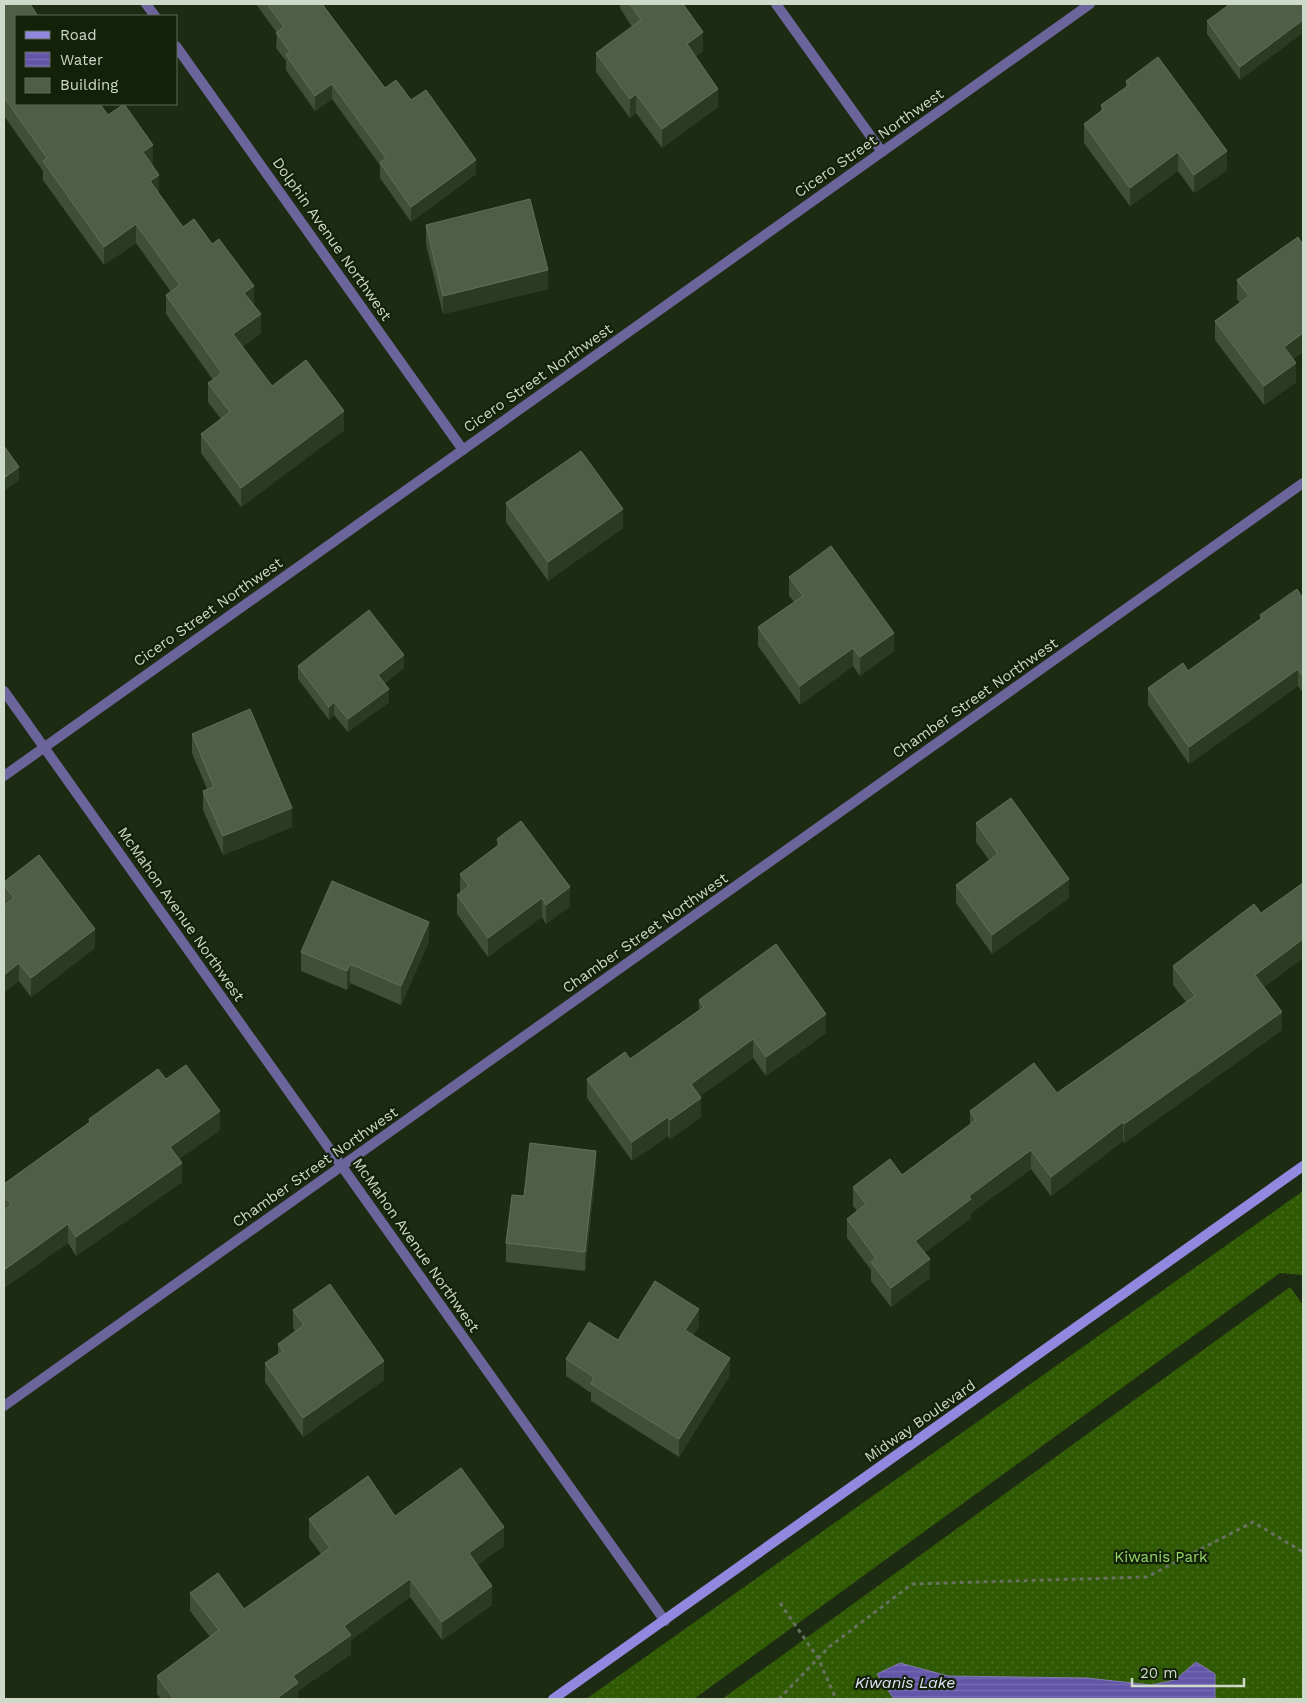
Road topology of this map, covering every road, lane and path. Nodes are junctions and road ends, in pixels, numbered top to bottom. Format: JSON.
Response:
{"nodes":[{"id":1,"x":146,"y":4,"type":"edge"},
{"id":2,"x":776,"y":4,"type":"edge"},
{"id":3,"x":1090,"y":4,"type":"edge"},
{"id":4,"x":154,"y":15,"type":"edge"},
{"id":5,"x":178,"y":49,"type":"edge"},
{"id":6,"x":882,"y":152,"type":"junction"},
{"id":7,"x":463,"y":450,"type":"junction"},
{"id":8,"x":1303,"y":483,"type":"edge"},
{"id":9,"x":4,"y":691,"type":"edge"},
{"id":10,"x":44,"y":747,"type":"junction"},
{"id":11,"x":4,"y":776,"type":"edge"},
{"id":12,"x":342,"y":1166,"type":"junction"},
{"id":13,"x":1303,"y":1166,"type":"edge"},
{"id":14,"x":4,"y":1406,"type":"edge"},
{"id":15,"x":1303,"y":1552,"type":"edge"},
{"id":16,"x":780,"y":1603,"type":"dead end"},
{"id":17,"x":665,"y":1620,"type":"junction"},
{"id":18,"x":818,"y":1658,"type":"junction"},
{"id":19,"x":554,"y":1699,"type":"edge"},
{"id":20,"x":779,"y":1699,"type":"edge"},
{"id":21,"x":836,"y":1699,"type":"edge"}],
"edges":[{"from":1,"to":4,"type":"street"},
{"from":2,"to":6,"type":"street"},
{"from":3,"to":6,"type":"street","name":"Cicero Street Northwest"},
{"from":5,"to":7,"type":"street","name":"Dolphin Avenue Northwest"},
{"from":6,"to":7,"type":"street","name":"Cicero Street Northwest"},
{"from":7,"to":10,"type":"street","name":"Cicero Street Northwest"},
{"from":8,"to":12,"type":"street","name":"Chamber Street Northwest"},
{"from":9,"to":10,"type":"street","name":"McMahon Avenue Northwest"},
{"from":10,"to":11,"type":"street","name":"Cicero Street Northwest"},
{"from":10,"to":12,"type":"street","name":"McMahon Avenue Northwest"},
{"from":12,"to":14,"type":"street","name":"Chamber Street Northwest"},
{"from":12,"to":17,"type":"street","name":"McMahon Avenue Northwest"},
{"from":13,"to":17,"type":"street","name":"Midway Boulevard"},
{"from":15,"to":18,"type":"path"},
{"from":16,"to":18,"type":"path"},
{"from":17,"to":19,"type":"street","name":"Midway Boulevard"},
{"from":18,"to":20,"type":"path"},
{"from":18,"to":21,"type":"path"}]}
